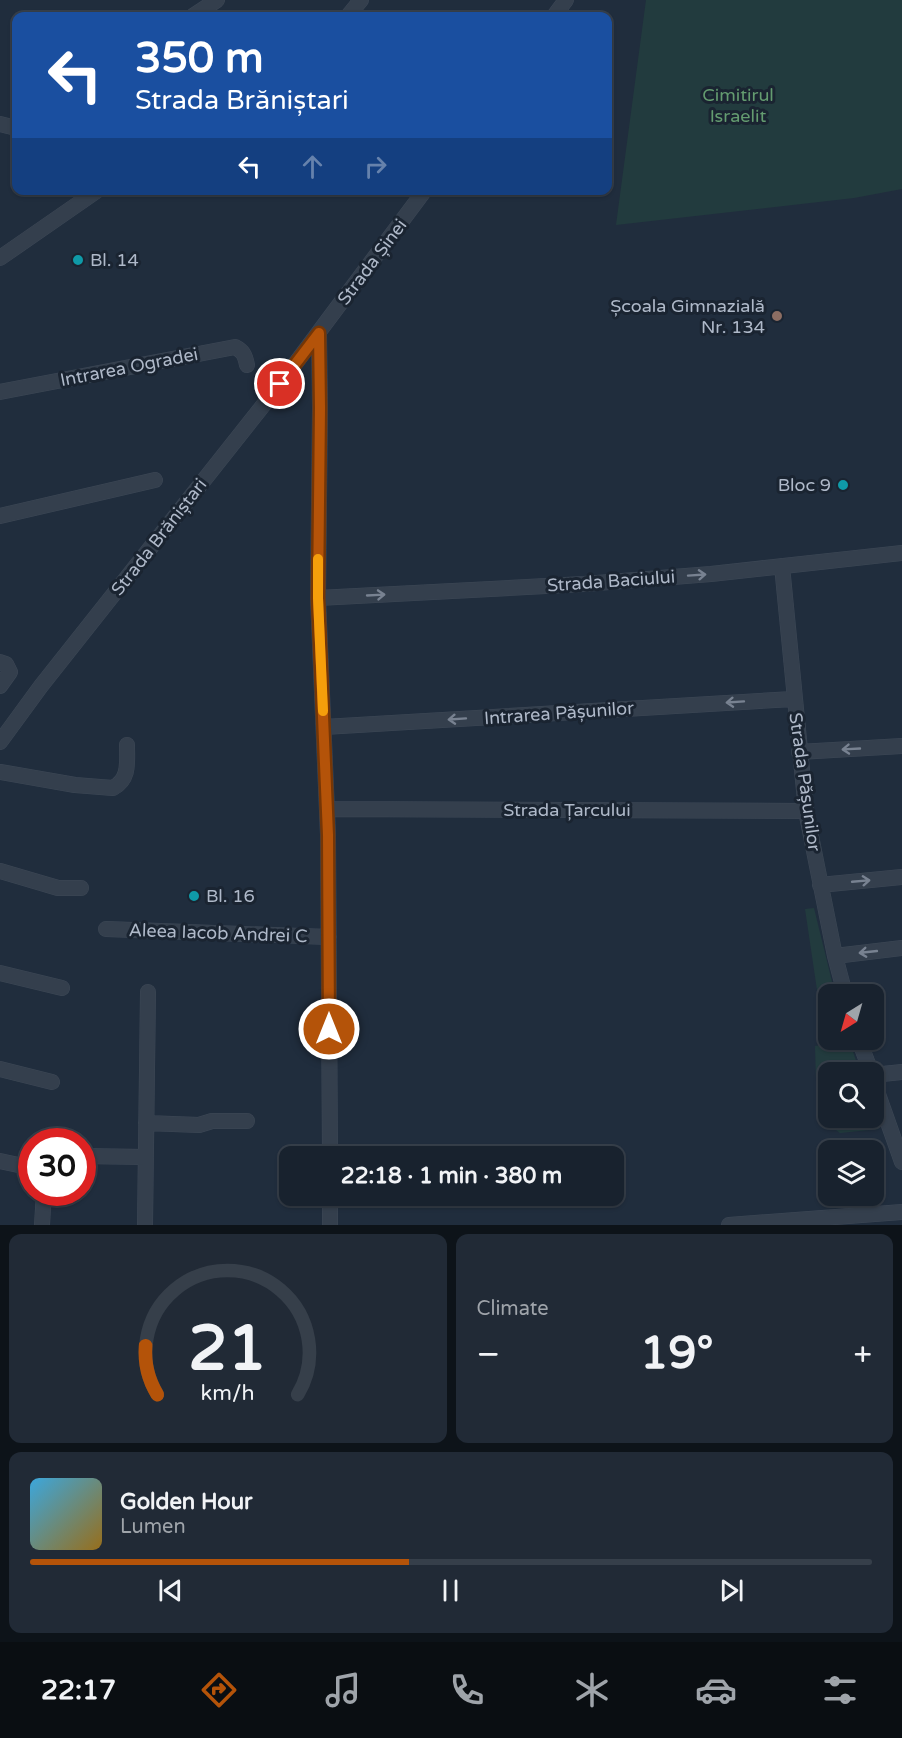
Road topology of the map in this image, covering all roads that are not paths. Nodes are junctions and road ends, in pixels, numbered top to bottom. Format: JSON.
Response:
{"nodes":[{"id":1,"x":217,"y":0,"type":"edge"},
{"id":2,"x":199,"y":12,"type":"edge"},
{"id":3,"x":91,"y":195,"type":"edge"},
{"id":4,"x":421,"y":195,"type":"edge"},
{"id":5,"x":0,"y":258,"type":"edge"},
{"id":6,"x":319,"y":333,"type":"junction"},
{"id":7,"x":247,"y":365,"type":"dead end"},
{"id":8,"x":0,"y":392,"type":"edge"},
{"id":9,"x":155,"y":480,"type":"dead end"},
{"id":10,"x":0,"y":516,"type":"edge"},
{"id":11,"x":902,"y":553,"type":"edge"},
{"id":12,"x":782,"y":566,"type":"junction"},
{"id":13,"x":318,"y":598,"type":"junction"},
{"id":14,"x":5,"y":667,"type":"edge"},
{"id":15,"x":0,"y":686,"type":"edge"},
{"id":16,"x":794,"y":699,"type":"junction"},
{"id":17,"x":324,"y":727,"type":"junction"},
{"id":18,"x":0,"y":742,"type":"edge"},
{"id":19,"x":128,"y":745,"type":"dead end"},
{"id":20,"x":902,"y":746,"type":"edge"},
{"id":21,"x":799,"y":752,"type":"junction"},
{"id":22,"x":0,"y":772,"type":"edge"},
{"id":23,"x":327,"y":809,"type":"junction"},
{"id":24,"x":806,"y":811,"type":"junction"},
{"id":25,"x":0,"y":871,"type":"edge"},
{"id":26,"x":902,"y":877,"type":"edge"},
{"id":27,"x":820,"y":885,"type":"junction"},
{"id":28,"x":81,"y":888,"type":"dead end"},
{"id":29,"x":106,"y":929,"type":"dead end"},
{"id":30,"x":329,"y":937,"type":"junction"},
{"id":31,"x":902,"y":948,"type":"edge"},
{"id":32,"x":835,"y":956,"type":"junction"},
{"id":33,"x":0,"y":973,"type":"edge"},
{"id":34,"x":842,"y":984,"type":"edge"},
{"id":35,"x":62,"y":988,"type":"dead end"},
{"id":36,"x":148,"y":992,"type":"dead end"},
{"id":37,"x":0,"y":1068,"type":"edge"},
{"id":38,"x":902,"y":1072,"type":"edge"},
{"id":39,"x":884,"y":1074,"type":"edge"},
{"id":40,"x":52,"y":1082,"type":"dead end"},
{"id":41,"x":884,"y":1110,"type":"edge"},
{"id":42,"x":247,"y":1121,"type":"dead end"},
{"id":43,"x":146,"y":1123,"type":"junction"},
{"id":44,"x":330,"y":1146,"type":"edge"},
{"id":45,"x":96,"y":1156,"type":"edge"},
{"id":46,"x":145,"y":1157,"type":"junction"},
{"id":47,"x":0,"y":1161,"type":"edge"},
{"id":48,"x":902,"y":1162,"type":"edge"},
{"id":49,"x":18,"y":1165,"type":"edge"},
{"id":50,"x":43,"y":1206,"type":"edge"},
{"id":51,"x":330,"y":1206,"type":"edge"},
{"id":52,"x":902,"y":1212,"type":"edge"},
{"id":53,"x":42,"y":1225,"type":"edge"},
{"id":54,"x":145,"y":1225,"type":"edge"},
{"id":55,"x":330,"y":1225,"type":"edge"},
{"id":56,"x":729,"y":1225,"type":"edge"},
{"id":57,"x":746,"y":1225,"type":"edge"}],
"edges":[{"from":1,"to":2,"type":"street"},
{"from":3,"to":5,"type":"street"},
{"from":4,"to":6,"type":"street","name":"Strada Șinei"},
{"from":6,"to":13,"type":"street"},
{"from":6,"to":18,"type":"street","name":"Strada Brăniștari"},
{"from":7,"to":8,"type":"street","name":"Intrarea Ogradei"},
{"from":9,"to":10,"type":"street"},
{"from":11,"to":12,"type":"street","name":"Strada Baciului"},
{"from":13,"to":12,"type":"street","name":"Strada Baciului","one_way":true},
{"from":12,"to":16,"type":"street","name":"Strada Pășunilor"},
{"from":13,"to":17,"type":"street"},
{"from":14,"to":15,"type":"street"},
{"from":16,"to":17,"type":"street","name":"Intrarea Pășunilor","one_way":true},
{"from":16,"to":21,"type":"street","name":"Strada Pășunilor"},
{"from":17,"to":23,"type":"street"},
{"from":19,"to":22,"type":"street"},
{"from":20,"to":21,"type":"street","one_way":true},
{"from":21,"to":24,"type":"street","name":"Strada Pășunilor"},
{"from":23,"to":24,"type":"street","name":"Strada Țarcului"},
{"from":23,"to":30,"type":"street"},
{"from":24,"to":27,"type":"street","name":"Strada Pășunilor"},
{"from":25,"to":28,"type":"street"},
{"from":27,"to":26,"type":"street","one_way":true},
{"from":27,"to":32,"type":"street","name":"Strada Pășunilor"},
{"from":29,"to":30,"type":"street","name":"Aleea Iacob Andrei C"},
{"from":30,"to":44,"type":"street"},
{"from":31,"to":32,"type":"street","one_way":true},
{"from":32,"to":34,"type":"street","name":"Strada Pășunilor"},
{"from":33,"to":35,"type":"street"},
{"from":36,"to":43,"type":"street"},
{"from":37,"to":40,"type":"street"},
{"from":38,"to":39,"type":"street"},
{"from":41,"to":48,"type":"street"},
{"from":42,"to":43,"type":"street"},
{"from":43,"to":46,"type":"street"},
{"from":45,"to":46,"type":"street"},
{"from":46,"to":54,"type":"street"},
{"from":47,"to":49,"type":"street"},
{"from":50,"to":53,"type":"street"},
{"from":51,"to":55,"type":"street"},
{"from":52,"to":57,"type":"street"},
{"from":56,"to":57,"type":"street"}]}
